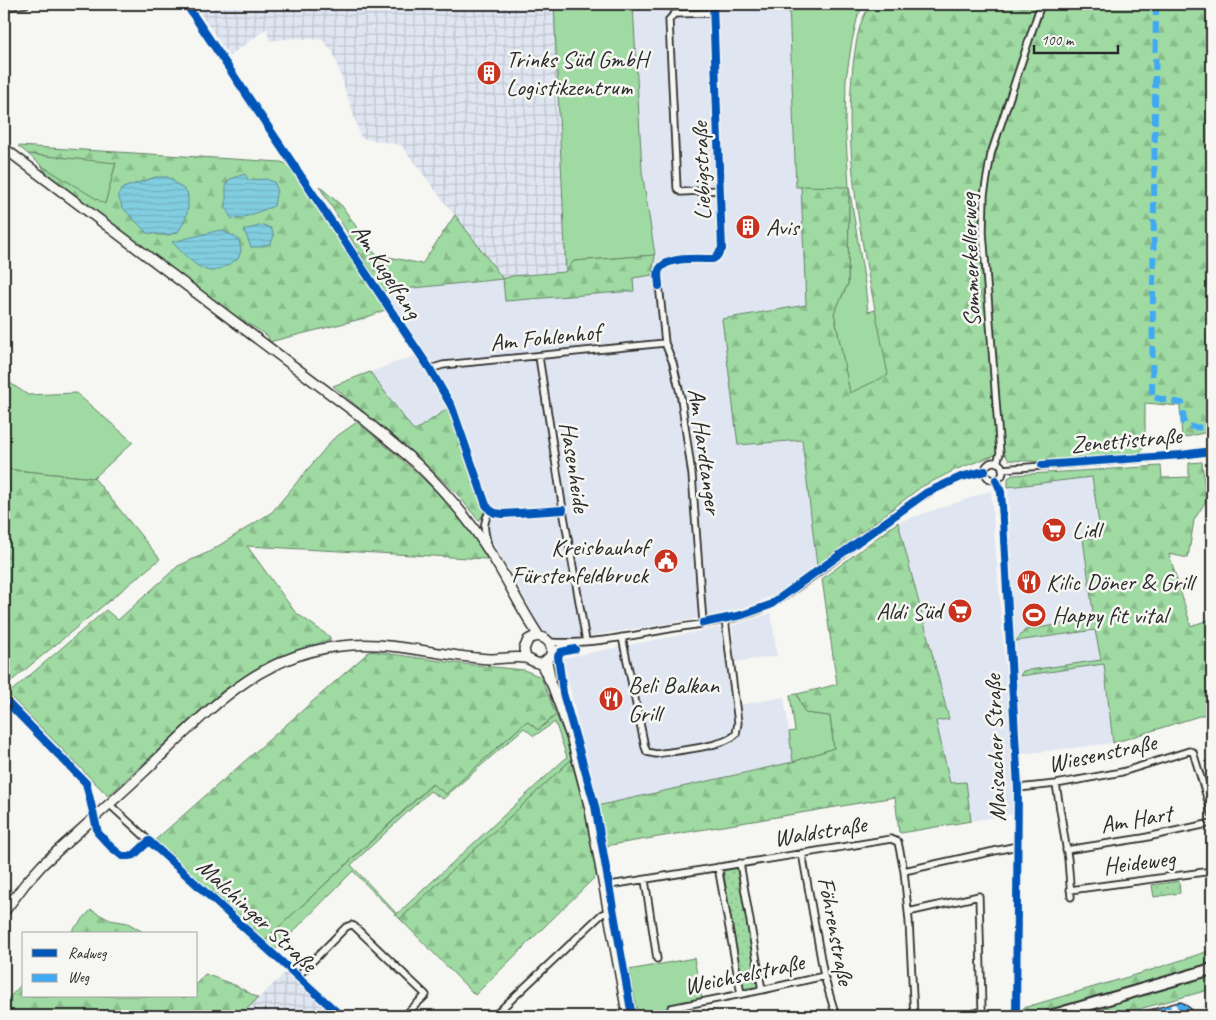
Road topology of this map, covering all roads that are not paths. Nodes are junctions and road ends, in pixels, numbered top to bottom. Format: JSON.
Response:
{"nodes":[{"id":1,"x":26,"y":4,"type":"edge"},
{"id":2,"x":186,"y":4,"type":"edge"},
{"id":3,"x":713,"y":4,"type":"edge"},
{"id":4,"x":1041,"y":4,"type":"edge"},
{"id":5,"x":4,"y":7,"type":"edge"},
{"id":6,"x":713,"y":13,"type":"junction"},
{"id":7,"x":4,"y":148,"type":"edge"},
{"id":8,"x":720,"y":190,"type":"junction"},
{"id":9,"x":659,"y":286,"type":"joint"},
{"id":10,"x":665,"y":343,"type":"junction"},
{"id":11,"x":539,"y":357,"type":"junction"},
{"id":12,"x":430,"y":369,"type":"junction"},
{"id":13,"x":1212,"y":450,"type":"edge"},
{"id":14,"x":997,"y":463,"type":"junction"},
{"id":15,"x":1002,"y":468,"type":"junction"},
{"id":16,"x":985,"y":471,"type":"junction"},
{"id":17,"x":996,"y":480,"type":"junction"},
{"id":18,"x":490,"y":510,"type":"junction"},
{"id":19,"x":563,"y":510,"type":"junction"},
{"id":20,"x":488,"y":549,"type":"junction"},
{"id":21,"x":523,"y":612,"type":"junction"},
{"id":22,"x":725,"y":619,"type":"junction"},
{"id":23,"x":703,"y":623,"type":"junction"},
{"id":24,"x":539,"y":636,"type":"junction"},
{"id":25,"x":622,"y":637,"type":"junction"},
{"id":26,"x":586,"y":641,"type":"junction"},
{"id":27,"x":574,"y":643,"type":"junction"},
{"id":28,"x":526,"y":644,"type":"junction"},
{"id":29,"x":547,"y":654,"type":"junction"},
{"id":30,"x":526,"y":658,"type":"junction"},
{"id":31,"x":502,"y":659,"type":"junction"},
{"id":32,"x":1056,"y":784,"type":"junction"},
{"id":33,"x":1018,"y":788,"type":"junction"},
{"id":34,"x":109,"y":804,"type":"junction"},
{"id":35,"x":1212,"y":814,"type":"edge"},
{"id":36,"x":1212,"y":823,"type":"edge"},
{"id":37,"x":1017,"y":846,"type":"junction"},
{"id":38,"x":1066,"y":850,"type":"junction"},
{"id":39,"x":802,"y":853,"type":"junction"},
{"id":40,"x":740,"y":864,"type":"junction"},
{"id":41,"x":718,"y":867,"type":"junction"},
{"id":42,"x":904,"y":871,"type":"junction"},
{"id":43,"x":1212,"y":871,"type":"edge"},
{"id":44,"x":645,"y":880,"type":"junction"},
{"id":45,"x":604,"y":886,"type":"junction"},
{"id":46,"x":4,"y":912,"type":"edge"},
{"id":47,"x":608,"y":912,"type":"junction"},
{"id":48,"x":908,"y":912,"type":"junction"},
{"id":49,"x":657,"y":959,"type":"dead end"},
{"id":50,"x":1212,"y":968,"type":"edge"},
{"id":51,"x":824,"y":976,"type":"junction"},
{"id":52,"x":297,"y":977,"type":"junction"},
{"id":53,"x":762,"y":990,"type":"junction"},
{"id":54,"x":741,"y":994,"type":"junction"},
{"id":55,"x":671,"y":1008,"type":"dead end"},
{"id":56,"x":1212,"y":1012,"type":"edge"},
{"id":57,"x":1016,"y":1014,"type":"edge"},
{"id":58,"x":340,"y":1016,"type":"edge"},
{"id":59,"x":404,"y":1016,"type":"edge"},
{"id":60,"x":494,"y":1016,"type":"edge"},
{"id":61,"x":627,"y":1016,"type":"edge"},
{"id":62,"x":836,"y":1016,"type":"edge"},
{"id":63,"x":914,"y":1016,"type":"edge"},
{"id":64,"x":964,"y":1016,"type":"edge"},
{"id":65,"x":1050,"y":1016,"type":"edge"},
{"id":66,"x":1142,"y":1016,"type":"edge"},
{"id":67,"x":1194,"y":1016,"type":"edge"},
{"id":68,"x":1206,"y":1016,"type":"edge"}],
"edges":[{"from":1,"to":5,"type":"street"},
{"from":2,"to":12,"type":"street","name":"Am Kugelfang"},
{"from":3,"to":6,"type":"street","name":"Liebigstraße"},
{"from":4,"to":14,"type":"street","name":"Sommerkellerweg"},
{"from":6,"to":8,"type":"street","name":"Liebigstraße"},
{"from":6,"to":8,"type":"street"},
{"from":7,"to":20,"type":"main road"},
{"from":8,"to":9,"type":"street","name":"Liebigstraße"},
{"from":9,"to":10,"type":"street","name":"Am Hardtanger"},
{"from":10,"to":11,"type":"street","name":"Am Fohlenhof"},
{"from":10,"to":23,"type":"street","name":"Am Hardtanger"},
{"from":11,"to":12,"type":"street","name":"Am Fohlenhof"},
{"from":11,"to":19,"type":"street","name":"Hasenheide"},
{"from":12,"to":18,"type":"street","name":"Am Kugelfang"},
{"from":13,"to":15,"type":"street","name":"Zenettistraße"},
{"from":14,"to":15,"type":"street"},
{"from":14,"to":16,"type":"street"},
{"from":15,"to":17,"type":"street"},
{"from":16,"to":17,"type":"street"},
{"from":16,"to":22,"type":"street"},
{"from":17,"to":33,"type":"street","name":"Maisacher Straße"},
{"from":18,"to":19,"type":"street"},
{"from":18,"to":20,"type":"street"},
{"from":19,"to":26,"type":"street","name":"Hasenheide"},
{"from":20,"to":21,"type":"main road"},
{"from":21,"to":24,"type":"main road"},
{"from":21,"to":28,"type":"main road"},
{"from":22,"to":23,"type":"street"},
{"from":22,"to":25,"type":"street"},
{"from":23,"to":25,"type":"street"},
{"from":24,"to":28,"type":"main road"},
{"from":24,"to":29,"type":"main road"},
{"from":25,"to":26,"type":"street"},
{"from":26,"to":27,"type":"street"},
{"from":27,"to":29,"type":"street"},
{"from":27,"to":29,"type":"street"},
{"from":28,"to":30,"type":"main road"},
{"from":28,"to":31,"type":"main road"},
{"from":29,"to":30,"type":"main road"},
{"from":29,"to":45,"type":"street"},
{"from":30,"to":31,"type":"main road"},
{"from":31,"to":34,"type":"main road"},
{"from":32,"to":33,"type":"street","name":"Wiesenstraße"},
{"from":32,"to":35,"type":"street","name":"Wiesenstraße"},
{"from":32,"to":38,"type":"street","name":"Heideweg"},
{"from":33,"to":37,"type":"street","name":"Maisacher Straße"},
{"from":34,"to":46,"type":"main road"},
{"from":34,"to":52,"type":"street","name":"Malchinger Straße"},
{"from":36,"to":38,"type":"street","name":"Am Hart"},
{"from":37,"to":42,"type":"street"},
{"from":37,"to":57,"type":"street","name":"Maisacher Straße"},
{"from":38,"to":43,"type":"street","name":"Heideweg"},
{"from":39,"to":40,"type":"street","name":"Waldstraße"},
{"from":39,"to":42,"type":"street","name":"Waldstraße"},
{"from":39,"to":51,"type":"street","name":"Föhrenstraße"},
{"from":40,"to":41,"type":"street","name":"Waldstraße"},
{"from":40,"to":53,"type":"street"},
{"from":41,"to":44,"type":"street","name":"Waldstraße"},
{"from":41,"to":54,"type":"street"},
{"from":42,"to":48,"type":"street"},
{"from":44,"to":45,"type":"street","name":"Waldstraße"},
{"from":44,"to":49,"type":"street"},
{"from":45,"to":47,"type":"street"},
{"from":47,"to":60,"type":"street"},
{"from":47,"to":61,"type":"street"},
{"from":48,"to":63,"type":"street"},
{"from":48,"to":64,"type":"street"},
{"from":50,"to":65,"type":"highway"},
{"from":51,"to":53,"type":"street","name":"Weichselstraße"},
{"from":51,"to":62,"type":"street","name":"Föhrenstraße"},
{"from":52,"to":58,"type":"street","name":"Malchinger Straße"},
{"from":52,"to":59,"type":"street"},
{"from":53,"to":54,"type":"street","name":"Weichselstraße"},
{"from":54,"to":55,"type":"street","name":"Weichselstraße"},
{"from":56,"to":68,"type":"street"},
{"from":66,"to":67,"type":"street"}]}
